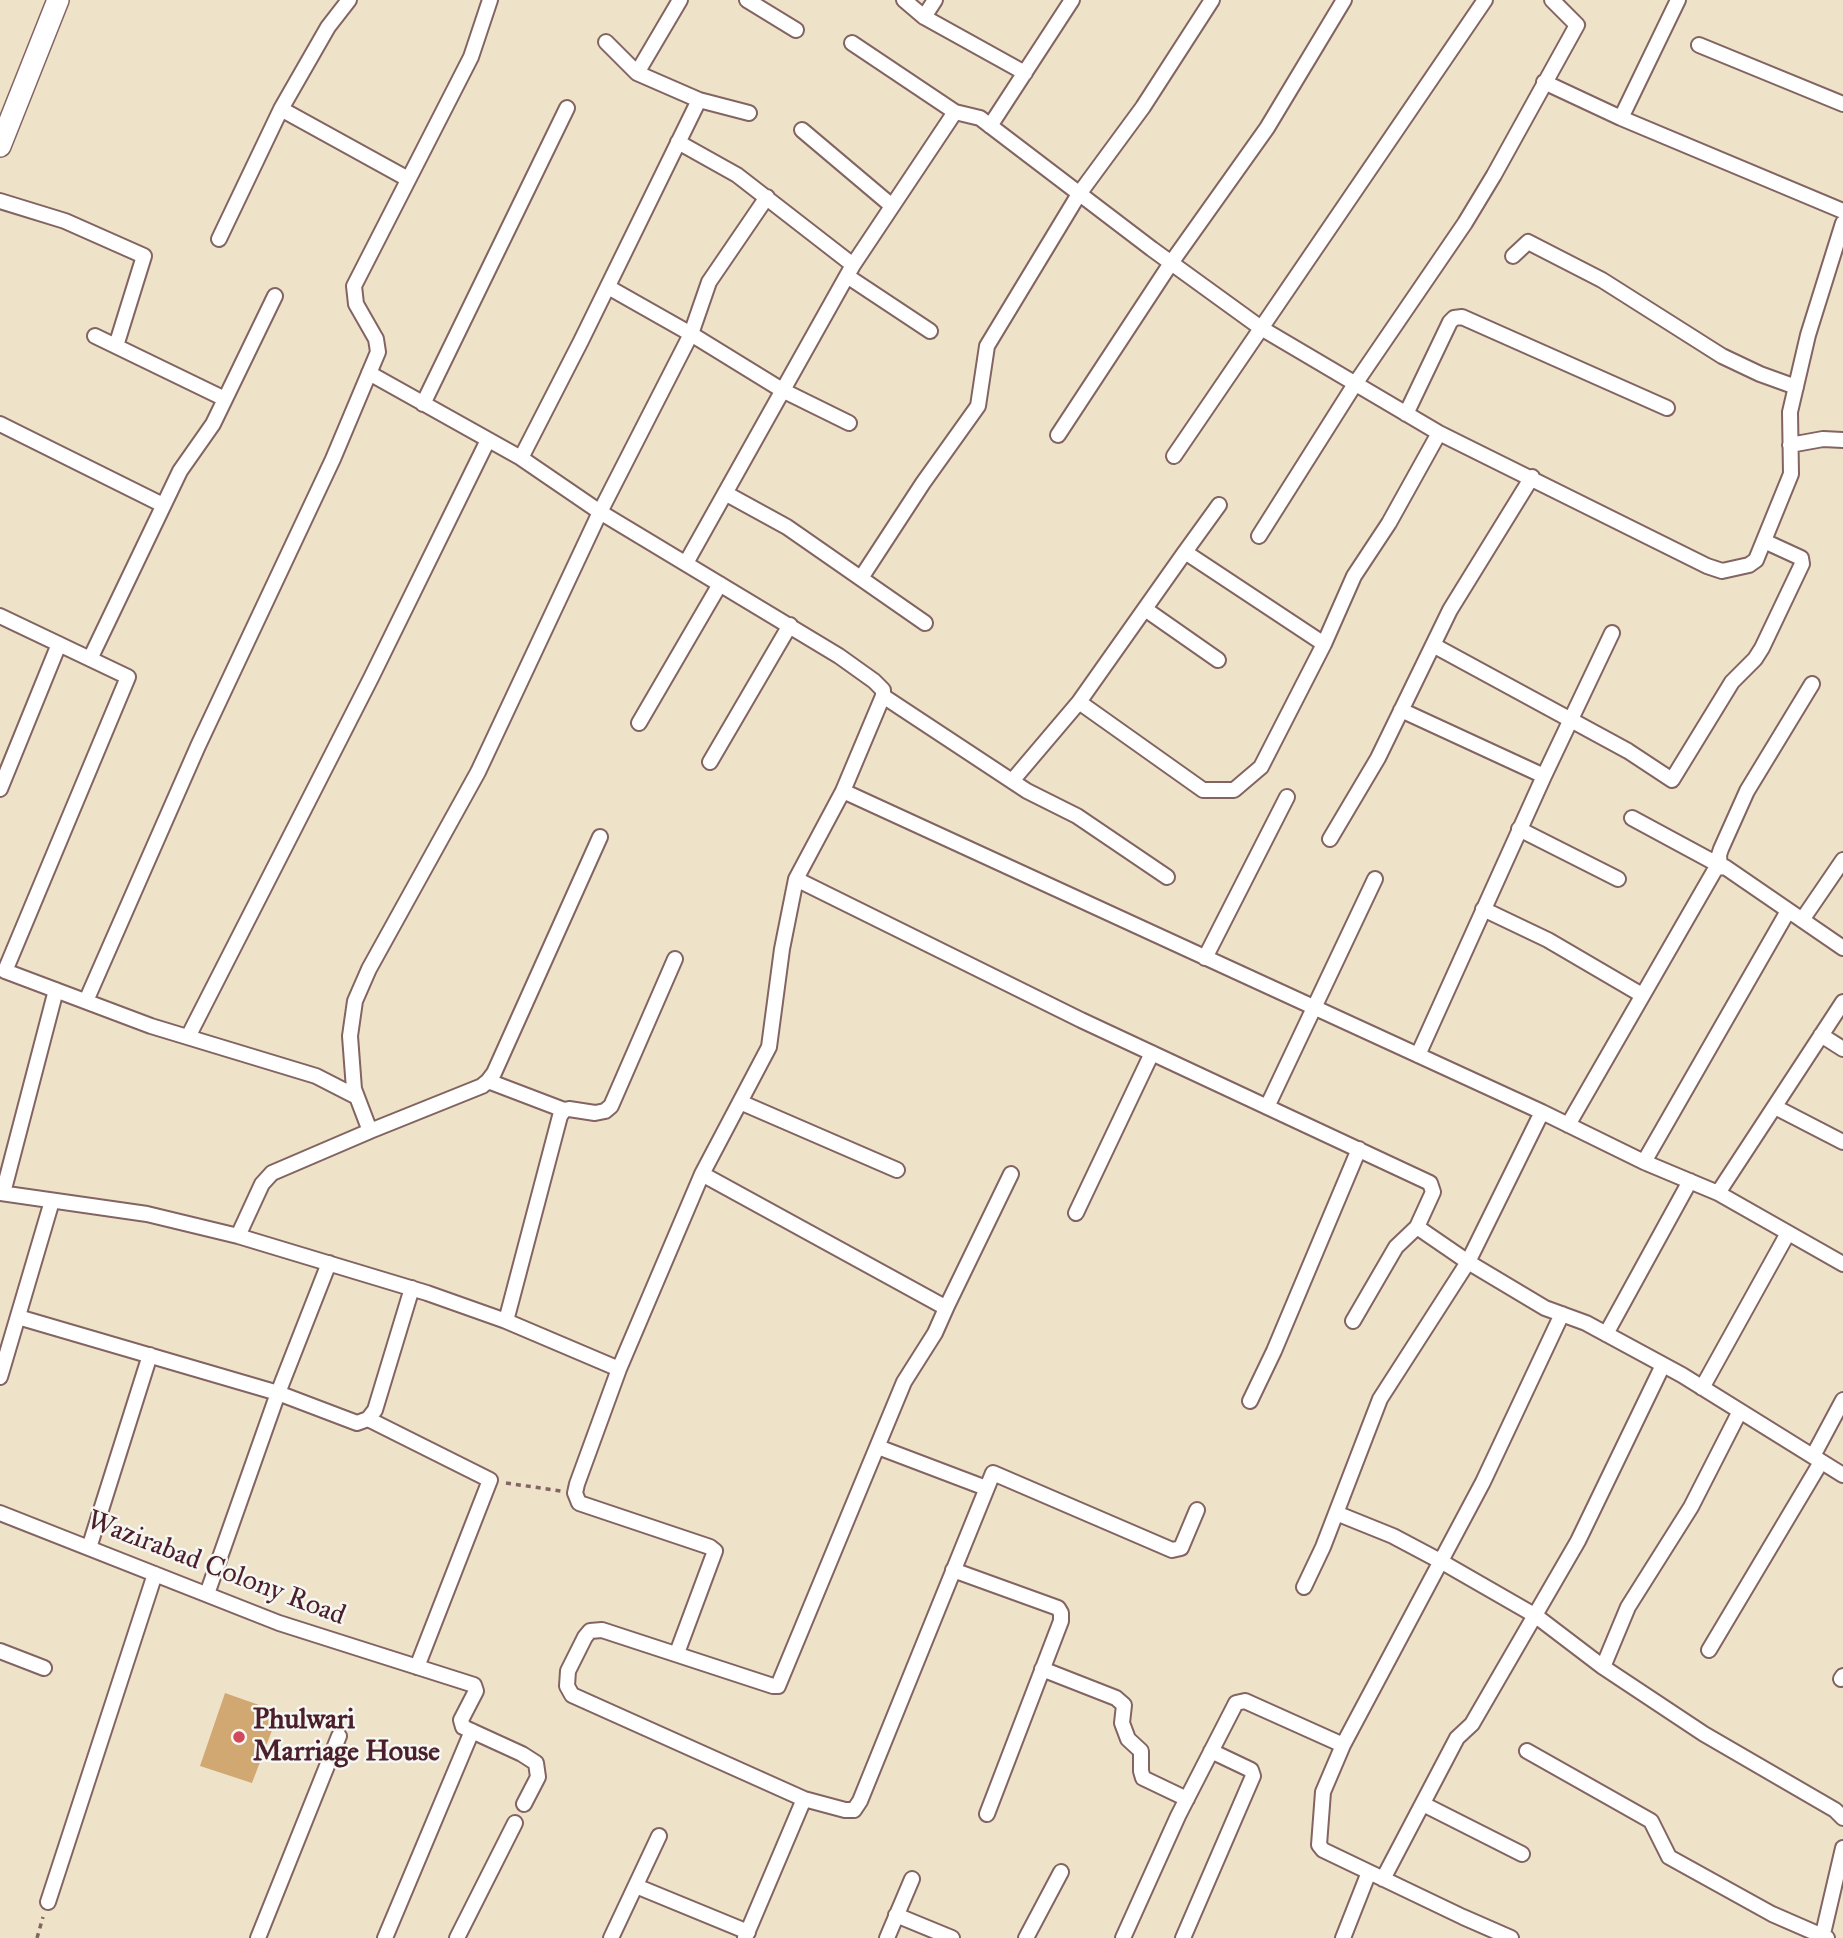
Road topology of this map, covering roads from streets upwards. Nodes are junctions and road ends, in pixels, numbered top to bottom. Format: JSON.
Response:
{"nodes":[{"id":1,"x":58,"y":0,"type":"edge"},
{"id":2,"x":349,"y":0,"type":"edge"},
{"id":3,"x":490,"y":0,"type":"edge"},
{"id":4,"x":680,"y":0,"type":"edge"},
{"id":5,"x":747,"y":0,"type":"edge"},
{"id":6,"x":904,"y":0,"type":"edge"},
{"id":7,"x":935,"y":0,"type":"edge"},
{"id":8,"x":1072,"y":0,"type":"edge"},
{"id":9,"x":1212,"y":0,"type":"edge"},
{"id":10,"x":1344,"y":0,"type":"edge"},
{"id":11,"x":1485,"y":0,"type":"edge"},
{"id":12,"x":1552,"y":0,"type":"edge"},
{"id":13,"x":1678,"y":0,"type":"edge"},
{"id":14,"x":924,"y":17,"type":"junction"},
{"id":15,"x":796,"y":30,"type":"dead end"},
{"id":16,"x":606,"y":41,"type":"dead end"},
{"id":17,"x":852,"y":43,"type":"dead end"},
{"id":18,"x":1699,"y":44,"type":"dead end"},
{"id":19,"x":637,"y":73,"type":"junction"},
{"id":20,"x":1025,"y":73,"type":"junction"},
{"id":21,"x":1544,"y":82,"type":"junction"},
{"id":22,"x":699,"y":100,"type":"junction"},
{"id":23,"x":1843,"y":104,"type":"edge"},
{"id":24,"x":567,"y":108,"type":"dead end"},
{"id":25,"x":281,"y":109,"type":"junction"},
{"id":26,"x":955,"y":112,"type":"junction"},
{"id":27,"x":749,"y":113,"type":"dead end"},
{"id":28,"x":1621,"y":118,"type":"junction"},
{"id":29,"x":990,"y":127,"type":"junction"},
{"id":30,"x":803,"y":130,"type":"dead end"},
{"id":31,"x":678,"y":142,"type":"junction"},
{"id":32,"x":0,"y":146,"type":"edge"},
{"id":33,"x":408,"y":179,"type":"junction"},
{"id":34,"x":1079,"y":194,"type":"junction"},
{"id":35,"x":767,"y":197,"type":"junction"},
{"id":36,"x":0,"y":201,"type":"edge"},
{"id":37,"x":892,"y":206,"type":"junction"},
{"id":38,"x":1843,"y":211,"type":"edge"},
{"id":39,"x":1843,"y":223,"type":"edge"},
{"id":40,"x":219,"y":239,"type":"dead end"},
{"id":41,"x":1513,"y":256,"type":"dead end"},
{"id":42,"x":1171,"y":263,"type":"junction"},
{"id":43,"x":850,"y":271,"type":"junction"},
{"id":44,"x":608,"y":287,"type":"junction"},
{"id":45,"x":275,"y":296,"type":"dead end"},
{"id":46,"x":1261,"y":328,"type":"junction"},
{"id":47,"x":930,"y":331,"type":"dead end"},
{"id":48,"x":691,"y":334,"type":"junction"},
{"id":49,"x":95,"y":336,"type":"dead end"},
{"id":50,"x":116,"y":346,"type":"junction"},
{"id":51,"x":369,"y":373,"type":"junction"},
{"id":52,"x":1355,"y":384,"type":"junction"},
{"id":53,"x":1796,"y":387,"type":"junction"},
{"id":54,"x":782,"y":390,"type":"junction"},
{"id":55,"x":225,"y":399,"type":"junction"},
{"id":56,"x":423,"y":404,"type":"junction"},
{"id":57,"x":1667,"y":408,"type":"dead end"},
{"id":58,"x":1406,"y":414,"type":"junction"},
{"id":59,"x":849,"y":423,"type":"dead end"},
{"id":60,"x":0,"y":424,"type":"edge"},
{"id":61,"x":1439,"y":433,"type":"junction"},
{"id":62,"x":1058,"y":435,"type":"dead end"},
{"id":63,"x":488,"y":440,"type":"junction"},
{"id":64,"x":1843,"y":440,"type":"edge"},
{"id":65,"x":1790,"y":445,"type":"junction"},
{"id":66,"x":1174,"y":456,"type":"dead end"},
{"id":67,"x":521,"y":458,"type":"junction"},
{"id":68,"x":1532,"y":477,"type":"junction"},
{"id":69,"x":725,"y":493,"type":"junction"},
{"id":70,"x":163,"y":505,"type":"junction"},
{"id":71,"x":1219,"y":505,"type":"dead end"},
{"id":72,"x":600,"y":512,"type":"junction"},
{"id":73,"x":1259,"y":536,"type":"dead end"},
{"id":74,"x":1764,"y":541,"type":"junction"},
{"id":75,"x":1185,"y":552,"type":"junction"},
{"id":76,"x":685,"y":563,"type":"junction"},
{"id":77,"x":861,"y":578,"type":"junction"},
{"id":78,"x":720,"y":584,"type":"junction"},
{"id":79,"x":1145,"y":610,"type":"junction"},
{"id":80,"x":0,"y":616,"type":"edge"},
{"id":81,"x":925,"y":623,"type":"dead end"},
{"id":82,"x":790,"y":625,"type":"junction"},
{"id":83,"x":1612,"y":633,"type":"dead end"},
{"id":84,"x":59,"y":644,"type":"junction"},
{"id":85,"x":1324,"y":644,"type":"junction"},
{"id":86,"x":1433,"y":645,"type":"junction"},
{"id":87,"x":90,"y":659,"type":"junction"},
{"id":88,"x":1218,"y":660,"type":"dead end"},
{"id":89,"x":1812,"y":684,"type":"dead end"},
{"id":90,"x":883,"y":696,"type":"junction"},
{"id":91,"x":1079,"y":702,"type":"junction"},
{"id":92,"x":1401,"y":710,"type":"junction"},
{"id":93,"x":1570,"y":720,"type":"junction"},
{"id":94,"x":639,"y":723,"type":"dead end"},
{"id":95,"x":710,"y":762,"type":"dead end"},
{"id":96,"x":1544,"y":776,"type":"junction"},
{"id":97,"x":1012,"y":781,"type":"junction"},
{"id":98,"x":0,"y":789,"type":"edge"},
{"id":99,"x":843,"y":791,"type":"junction"},
{"id":100,"x":1287,"y":797,"type":"dead end"},
{"id":101,"x":1632,"y":818,"type":"dead end"},
{"id":102,"x":1519,"y":829,"type":"junction"},
{"id":103,"x":600,"y":837,"type":"dead end"},
{"id":104,"x":1330,"y":839,"type":"dead end"},
{"id":105,"x":1843,"y":860,"type":"edge"},
{"id":106,"x":1718,"y":867,"type":"junction"},
{"id":107,"x":1167,"y":877,"type":"dead end"},
{"id":108,"x":796,"y":879,"type":"junction"},
{"id":109,"x":1374,"y":879,"type":"dead end"},
{"id":110,"x":1618,"y":879,"type":"dead end"},
{"id":111,"x":1483,"y":909,"type":"junction"},
{"id":112,"x":1788,"y":911,"type":"junction"},
{"id":113,"x":1802,"y":920,"type":"junction"},
{"id":114,"x":1843,"y":948,"type":"edge"},
{"id":115,"x":1205,"y":958,"type":"junction"},
{"id":116,"x":675,"y":959,"type":"dead end"},
{"id":117,"x":2,"y":971,"type":"edge"},
{"id":118,"x":56,"y":990,"type":"junction"},
{"id":119,"x":1643,"y":995,"type":"junction"},
{"id":120,"x":86,"y":1001,"type":"junction"},
{"id":121,"x":1843,"y":1002,"type":"edge"},
{"id":122,"x":1312,"y":1007,"type":"junction"},
{"id":123,"x":1821,"y":1035,"type":"junction"},
{"id":124,"x":188,"y":1037,"type":"junction"},
{"id":125,"x":1843,"y":1049,"type":"edge"},
{"id":126,"x":1152,"y":1053,"type":"junction"},
{"id":127,"x":1418,"y":1055,"type":"junction"},
{"id":128,"x":488,"y":1081,"type":"junction"},
{"id":129,"x":357,"y":1097,"type":"junction"},
{"id":130,"x":740,"y":1102,"type":"junction"},
{"id":131,"x":1267,"y":1107,"type":"junction"},
{"id":132,"x":1775,"y":1107,"type":"junction"},
{"id":133,"x":564,"y":1110,"type":"junction"},
{"id":134,"x":1542,"y":1112,"type":"junction"},
{"id":135,"x":1568,"y":1125,"type":"junction"},
{"id":136,"x":370,"y":1131,"type":"junction"},
{"id":137,"x":1843,"y":1142,"type":"edge"},
{"id":138,"x":1359,"y":1149,"type":"junction"},
{"id":139,"x":1644,"y":1162,"type":"junction"},
{"id":140,"x":897,"y":1170,"type":"dead end"},
{"id":141,"x":702,"y":1174,"type":"junction"},
{"id":142,"x":1011,"y":1174,"type":"dead end"},
{"id":143,"x":1690,"y":1181,"type":"junction"},
{"id":144,"x":1,"y":1193,"type":"edge"},
{"id":145,"x":1718,"y":1193,"type":"junction"},
{"id":146,"x":52,"y":1201,"type":"junction"},
{"id":147,"x":1076,"y":1213,"type":"dead end"},
{"id":148,"x":1417,"y":1227,"type":"junction"},
{"id":149,"x":1788,"y":1233,"type":"junction"},
{"id":150,"x":238,"y":1236,"type":"junction"},
{"id":151,"x":1468,"y":1262,"type":"junction"},
{"id":152,"x":329,"y":1263,"type":"junction"},
{"id":153,"x":1843,"y":1264,"type":"edge"},
{"id":154,"x":412,"y":1288,"type":"junction"},
{"id":155,"x":947,"y":1306,"type":"junction"},
{"id":156,"x":1562,"y":1314,"type":"junction"},
{"id":157,"x":18,"y":1317,"type":"junction"},
{"id":158,"x":506,"y":1321,"type":"junction"},
{"id":159,"x":1353,"y":1321,"type":"dead end"},
{"id":160,"x":1606,"y":1334,"type":"junction"},
{"id":161,"x":150,"y":1355,"type":"junction"},
{"id":162,"x":1663,"y":1365,"type":"junction"},
{"id":163,"x":619,"y":1368,"type":"junction"},
{"id":164,"x":0,"y":1377,"type":"edge"},
{"id":165,"x":1702,"y":1388,"type":"junction"},
{"id":166,"x":278,"y":1392,"type":"junction"},
{"id":167,"x":1843,"y":1400,"type":"edge"},
{"id":168,"x":1250,"y":1401,"type":"dead end"},
{"id":169,"x":1740,"y":1411,"type":"junction"},
{"id":170,"x":368,"y":1419,"type":"junction"},
{"id":171,"x":878,"y":1447,"type":"junction"},
{"id":172,"x":1817,"y":1459,"type":"junction"},
{"id":173,"x":1843,"y":1475,"type":"edge"},
{"id":174,"x":986,"y":1488,"type":"junction"},
{"id":175,"x":1197,"y":1510,"type":"dead end"},
{"id":176,"x":0,"y":1513,"type":"edge"},
{"id":177,"x":1336,"y":1513,"type":"junction"},
{"id":178,"x":89,"y":1548,"type":"junction"},
{"id":179,"x":1442,"y":1562,"type":"junction"},
{"id":180,"x":953,"y":1570,"type":"junction"},
{"id":181,"x":155,"y":1574,"type":"junction"},
{"id":182,"x":1304,"y":1587,"type":"dead end"},
{"id":183,"x":207,"y":1594,"type":"junction"},
{"id":184,"x":1536,"y":1616,"type":"junction"},
{"id":185,"x":1709,"y":1650,"type":"dead end"},
{"id":186,"x":0,"y":1651,"type":"edge"},
{"id":187,"x":677,"y":1653,"type":"junction"},
{"id":188,"x":417,"y":1667,"type":"junction"},
{"id":189,"x":1603,"y":1667,"type":"junction"},
{"id":190,"x":44,"y":1668,"type":"dead end"},
{"id":191,"x":1042,"y":1669,"type":"junction"},
{"id":192,"x":472,"y":1731,"type":"junction"},
{"id":193,"x":339,"y":1736,"type":"dead end"},
{"id":194,"x":1343,"y":1745,"type":"junction"},
{"id":195,"x":1211,"y":1751,"type":"junction"},
{"id":196,"x":1527,"y":1751,"type":"dead end"},
{"id":197,"x":804,"y":1799,"type":"junction"},
{"id":198,"x":1186,"y":1799,"type":"junction"},
{"id":199,"x":524,"y":1804,"type":"dead end"},
{"id":200,"x":1423,"y":1804,"type":"junction"},
{"id":201,"x":987,"y":1814,"type":"dead end"},
{"id":202,"x":1843,"y":1818,"type":"edge"},
{"id":203,"x":515,"y":1823,"type":"dead end"},
{"id":204,"x":659,"y":1836,"type":"dead end"},
{"id":205,"x":1843,"y":1848,"type":"edge"},
{"id":206,"x":1522,"y":1854,"type":"dead end"},
{"id":207,"x":1061,"y":1872,"type":"dead end"},
{"id":208,"x":1369,"y":1872,"type":"junction"},
{"id":209,"x":1383,"y":1879,"type":"junction"},
{"id":210,"x":912,"y":1880,"type":"dead end"},
{"id":211,"x":636,"y":1886,"type":"junction"},
{"id":212,"x":48,"y":1902,"type":"road end"},
{"id":213,"x":896,"y":1916,"type":"junction"},
{"id":214,"x":746,"y":1935,"type":"edge"},
{"id":215,"x":1824,"y":1937,"type":"edge"},
{"id":216,"x":258,"y":1938,"type":"edge"},
{"id":217,"x":385,"y":1938,"type":"edge"},
{"id":218,"x":457,"y":1938,"type":"edge"},
{"id":219,"x":611,"y":1938,"type":"edge"},
{"id":220,"x":887,"y":1938,"type":"edge"},
{"id":221,"x":952,"y":1938,"type":"edge"},
{"id":222,"x":1026,"y":1938,"type":"edge"},
{"id":223,"x":1123,"y":1938,"type":"edge"},
{"id":224,"x":1182,"y":1938,"type":"edge"},
{"id":225,"x":1343,"y":1938,"type":"edge"},
{"id":226,"x":1511,"y":1938,"type":"edge"}],
"edges":[{"from":1,"to":32,"type":"street"},
{"from":2,"to":25,"type":"street"},
{"from":3,"to":33,"type":"street"},
{"from":4,"to":19,"type":"street"},
{"from":5,"to":15,"type":"street"},
{"from":6,"to":14,"type":"street"},
{"from":7,"to":14,"type":"street"},
{"from":8,"to":20,"type":"street"},
{"from":9,"to":34,"type":"street"},
{"from":10,"to":42,"type":"street"},
{"from":11,"to":46,"type":"street"},
{"from":12,"to":21,"type":"street"},
{"from":13,"to":28,"type":"street"},
{"from":14,"to":20,"type":"street"},
{"from":16,"to":19,"type":"street"},
{"from":17,"to":26,"type":"street"},
{"from":18,"to":23,"type":"street"},
{"from":19,"to":22,"type":"street"},
{"from":20,"to":29,"type":"street"},
{"from":21,"to":28,"type":"street"},
{"from":21,"to":52,"type":"street"},
{"from":22,"to":27,"type":"street"},
{"from":22,"to":31,"type":"street"},
{"from":24,"to":56,"type":"street"},
{"from":25,"to":33,"type":"street"},
{"from":25,"to":40,"type":"street"},
{"from":26,"to":29,"type":"street"},
{"from":26,"to":37,"type":"street"},
{"from":28,"to":38,"type":"street"},
{"from":29,"to":34,"type":"street"},
{"from":30,"to":37,"type":"street"},
{"from":31,"to":35,"type":"street"},
{"from":31,"to":44,"type":"street"},
{"from":33,"to":51,"type":"street"},
{"from":34,"to":42,"type":"street"},
{"from":34,"to":77,"type":"street"},
{"from":35,"to":43,"type":"street"},
{"from":35,"to":48,"type":"street"},
{"from":36,"to":50,"type":"street"},
{"from":37,"to":43,"type":"street"},
{"from":39,"to":53,"type":"street"},
{"from":41,"to":53,"type":"street"},
{"from":42,"to":46,"type":"street"},
{"from":42,"to":62,"type":"street"},
{"from":43,"to":47,"type":"street"},
{"from":43,"to":54,"type":"street"},
{"from":44,"to":48,"type":"street"},
{"from":44,"to":67,"type":"street"},
{"from":45,"to":55,"type":"street"},
{"from":46,"to":52,"type":"street"},
{"from":46,"to":66,"type":"street"},
{"from":48,"to":54,"type":"street"},
{"from":48,"to":72,"type":"street"},
{"from":49,"to":50,"type":"street"},
{"from":50,"to":55,"type":"street"},
{"from":51,"to":56,"type":"street"},
{"from":51,"to":120,"type":"street"},
{"from":52,"to":58,"type":"street"},
{"from":52,"to":73,"type":"street"},
{"from":53,"to":65,"type":"street"},
{"from":54,"to":59,"type":"street"},
{"from":54,"to":69,"type":"street"},
{"from":55,"to":70,"type":"street"},
{"from":56,"to":63,"type":"street"},
{"from":57,"to":58,"type":"street"},
{"from":58,"to":61,"type":"street"},
{"from":60,"to":70,"type":"street"},
{"from":61,"to":68,"type":"street"},
{"from":61,"to":85,"type":"street"},
{"from":63,"to":67,"type":"street"},
{"from":63,"to":124,"type":"street"},
{"from":64,"to":65,"type":"street"},
{"from":65,"to":74,"type":"street"},
{"from":67,"to":72,"type":"street"},
{"from":68,"to":74,"type":"street"},
{"from":68,"to":86,"type":"street"},
{"from":69,"to":76,"type":"street"},
{"from":69,"to":77,"type":"street"},
{"from":70,"to":87,"type":"street"},
{"from":71,"to":75,"type":"street"},
{"from":72,"to":76,"type":"street"},
{"from":72,"to":129,"type":"street"},
{"from":74,"to":93,"type":"street"},
{"from":75,"to":79,"type":"street"},
{"from":75,"to":85,"type":"street"},
{"from":76,"to":78,"type":"street"},
{"from":77,"to":81,"type":"street"},
{"from":78,"to":82,"type":"street"},
{"from":78,"to":94,"type":"street"},
{"from":79,"to":88,"type":"street"},
{"from":79,"to":91,"type":"street"},
{"from":80,"to":84,"type":"street"},
{"from":82,"to":90,"type":"street"},
{"from":82,"to":95,"type":"street"},
{"from":83,"to":93,"type":"street"},
{"from":84,"to":87,"type":"street"},
{"from":84,"to":98,"type":"street"},
{"from":85,"to":91,"type":"street"},
{"from":86,"to":92,"type":"street"},
{"from":86,"to":93,"type":"street"},
{"from":87,"to":117,"type":"street"},
{"from":89,"to":106,"type":"street"},
{"from":90,"to":97,"type":"street"},
{"from":90,"to":99,"type":"street"},
{"from":91,"to":97,"type":"street"},
{"from":92,"to":96,"type":"street"},
{"from":92,"to":104,"type":"street"},
{"from":93,"to":96,"type":"street"},
{"from":96,"to":102,"type":"street"},
{"from":97,"to":107,"type":"street"},
{"from":99,"to":108,"type":"street"},
{"from":99,"to":115,"type":"street"},
{"from":100,"to":115,"type":"street"},
{"from":101,"to":106,"type":"street"},
{"from":102,"to":110,"type":"street"},
{"from":102,"to":111,"type":"street"},
{"from":103,"to":128,"type":"street"},
{"from":105,"to":113,"type":"street"},
{"from":106,"to":112,"type":"street"},
{"from":106,"to":119,"type":"street"},
{"from":108,"to":126,"type":"street"},
{"from":108,"to":130,"type":"street"},
{"from":109,"to":122,"type":"street"},
{"from":111,"to":119,"type":"street"},
{"from":111,"to":127,"type":"street"},
{"from":112,"to":113,"type":"street"},
{"from":112,"to":139,"type":"street"},
{"from":113,"to":114,"type":"street"},
{"from":115,"to":122,"type":"street"},
{"from":116,"to":133,"type":"street"},
{"from":117,"to":118,"type":"street"},
{"from":118,"to":120,"type":"street"},
{"from":118,"to":144,"type":"street"},
{"from":119,"to":135,"type":"street"},
{"from":120,"to":124,"type":"street"},
{"from":121,"to":123,"type":"street"},
{"from":122,"to":127,"type":"street"},
{"from":122,"to":131,"type":"street"},
{"from":123,"to":125,"type":"street"},
{"from":123,"to":132,"type":"street"},
{"from":124,"to":129,"type":"street"},
{"from":126,"to":131,"type":"street"},
{"from":126,"to":147,"type":"street"},
{"from":127,"to":134,"type":"street"},
{"from":128,"to":133,"type":"street"},
{"from":128,"to":136,"type":"street"},
{"from":129,"to":136,"type":"street"},
{"from":130,"to":140,"type":"street"},
{"from":130,"to":141,"type":"street"},
{"from":131,"to":138,"type":"street"},
{"from":132,"to":137,"type":"street"},
{"from":132,"to":145,"type":"street"},
{"from":133,"to":158,"type":"street"},
{"from":134,"to":135,"type":"street"},
{"from":134,"to":151,"type":"street"},
{"from":135,"to":139,"type":"street"},
{"from":136,"to":150,"type":"street"},
{"from":138,"to":148,"type":"street"},
{"from":138,"to":168,"type":"street"},
{"from":139,"to":143,"type":"street"},
{"from":141,"to":155,"type":"street"},
{"from":141,"to":163,"type":"street"},
{"from":142,"to":155,"type":"street"},
{"from":143,"to":145,"type":"street"},
{"from":143,"to":160,"type":"street"},
{"from":144,"to":146,"type":"street"},
{"from":145,"to":149,"type":"street"},
{"from":146,"to":150,"type":"street"},
{"from":146,"to":157,"type":"street"},
{"from":148,"to":151,"type":"street"},
{"from":148,"to":159,"type":"street"},
{"from":149,"to":153,"type":"street"},
{"from":149,"to":165,"type":"street"},
{"from":150,"to":152,"type":"street"},
{"from":151,"to":156,"type":"street"},
{"from":151,"to":177,"type":"street"},
{"from":152,"to":154,"type":"street"},
{"from":152,"to":166,"type":"street"},
{"from":154,"to":158,"type":"street"},
{"from":154,"to":170,"type":"street"},
{"from":155,"to":171,"type":"street"},
{"from":156,"to":160,"type":"street"},
{"from":156,"to":179,"type":"street"},
{"from":157,"to":161,"type":"street"},
{"from":157,"to":164,"type":"street"},
{"from":158,"to":163,"type":"street"},
{"from":160,"to":162,"type":"street"},
{"from":161,"to":166,"type":"street"},
{"from":161,"to":178,"type":"street"},
{"from":162,"to":165,"type":"street"},
{"from":162,"to":184,"type":"street"},
{"from":163,"to":187,"type":"street"},
{"from":165,"to":169,"type":"street"},
{"from":166,"to":170,"type":"street"},
{"from":166,"to":183,"type":"street"},
{"from":167,"to":172,"type":"street"},
{"from":169,"to":172,"type":"street"},
{"from":169,"to":189,"type":"street"},
{"from":170,"to":188,"type":"street"},
{"from":171,"to":174,"type":"street"},
{"from":171,"to":187,"type":"street"},
{"from":172,"to":173,"type":"street"},
{"from":172,"to":185,"type":"street"},
{"from":174,"to":175,"type":"street"},
{"from":174,"to":180,"type":"street"},
{"from":176,"to":178,"type":"street","name":"Wazirabad Colony Road"},
{"from":177,"to":179,"type":"street"},
{"from":177,"to":182,"type":"street"},
{"from":178,"to":181,"type":"street","name":"Wazirabad Colony Road"},
{"from":179,"to":184,"type":"street"},
{"from":179,"to":194,"type":"street"},
{"from":180,"to":191,"type":"street"},
{"from":180,"to":197,"type":"street"},
{"from":181,"to":183,"type":"street","name":"Wazirabad Colony Road"},
{"from":181,"to":212,"type":"street"},
{"from":183,"to":188,"type":"street","name":"Wazirabad Colony Road"},
{"from":184,"to":189,"type":"street"},
{"from":184,"to":200,"type":"street"},
{"from":186,"to":190,"type":"street"},
{"from":187,"to":197,"type":"street"},
{"from":188,"to":192,"type":"street","name":"Wazirabad Colony Road"},
{"from":189,"to":202,"type":"street"},
{"from":191,"to":198,"type":"street"},
{"from":191,"to":201,"type":"street"},
{"from":192,"to":199,"type":"street"},
{"from":192,"to":217,"type":"street"},
{"from":193,"to":216,"type":"street"},
{"from":194,"to":195,"type":"street"},
{"from":194,"to":208,"type":"street"},
{"from":195,"to":198,"type":"street"},
{"from":195,"to":224,"type":"street"},
{"from":196,"to":215,"type":"street"},
{"from":197,"to":214,"type":"street"},
{"from":198,"to":223,"type":"street"},
{"from":200,"to":206,"type":"street"},
{"from":200,"to":209,"type":"street"},
{"from":203,"to":218,"type":"street"},
{"from":204,"to":211,"type":"street"},
{"from":205,"to":215,"type":"street"},
{"from":207,"to":222,"type":"street"},
{"from":208,"to":209,"type":"street"},
{"from":208,"to":225,"type":"street"},
{"from":209,"to":226,"type":"street"},
{"from":210,"to":213,"type":"street"},
{"from":211,"to":214,"type":"street"},
{"from":211,"to":219,"type":"street"},
{"from":213,"to":220,"type":"street"},
{"from":213,"to":221,"type":"street"}]}
